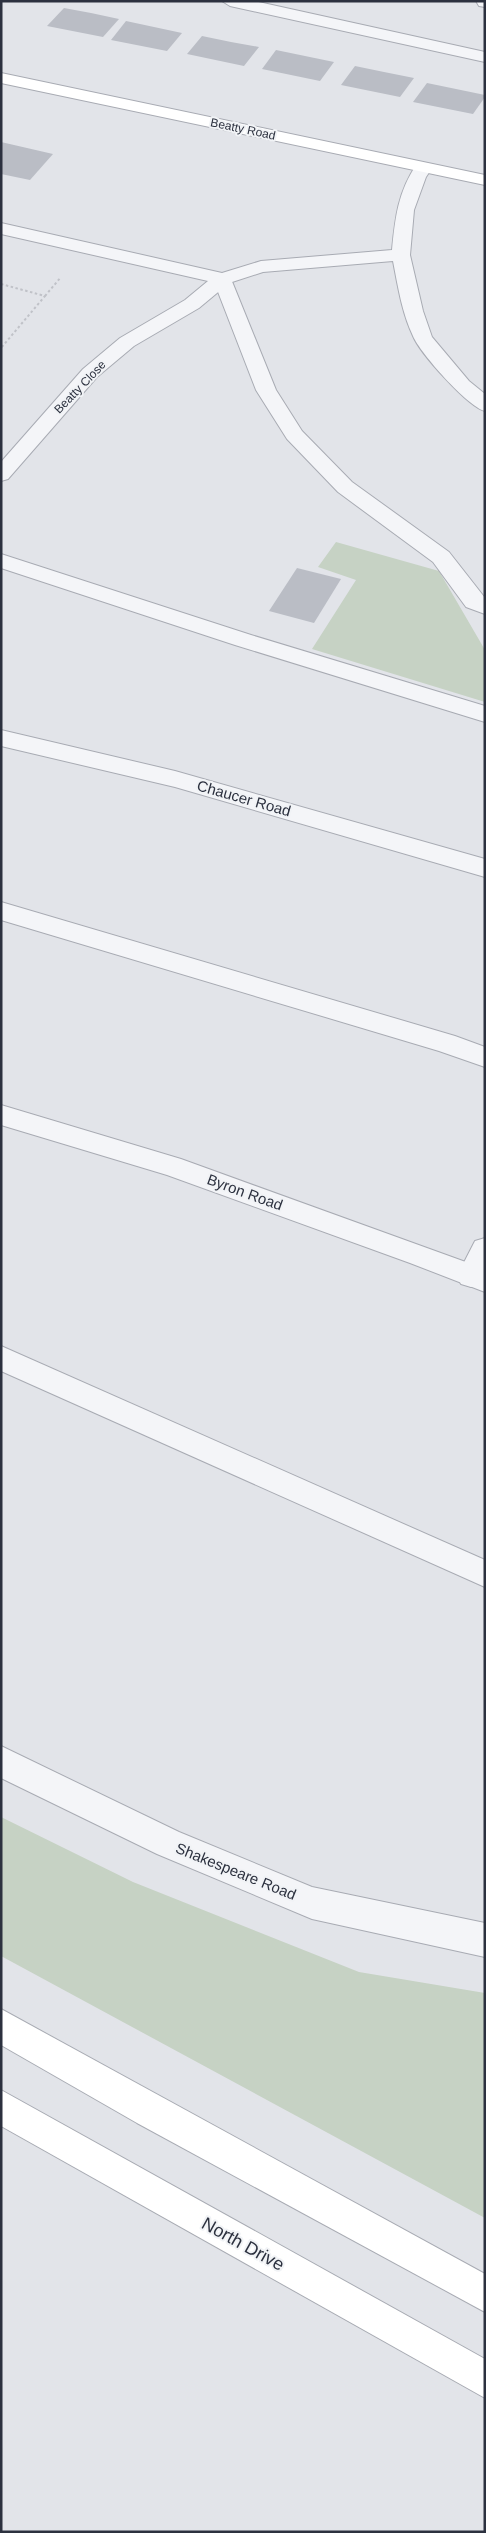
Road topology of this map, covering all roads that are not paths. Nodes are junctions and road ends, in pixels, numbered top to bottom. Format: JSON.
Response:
{"nodes":[{"id":1,"x":230,"y":1,"type":"edge"},
{"id":2,"x":485,"y":57,"type":"edge"},
{"id":3,"x":1,"y":78,"type":"edge"},
{"id":4,"x":423,"y":168,"type":"junction"},
{"id":5,"x":485,"y":180,"type":"edge"},
{"id":6,"x":1,"y":228,"type":"edge"},
{"id":7,"x":401,"y":254,"type":"junction"},
{"id":8,"x":222,"y":280,"type":"junction"},
{"id":9,"x":482,"y":399,"type":"edge"},
{"id":10,"x":1,"y":475,"type":"edge"},
{"id":11,"x":1,"y":561,"type":"edge"},
{"id":12,"x":485,"y":607,"type":"edge"},
{"id":13,"x":485,"y":714,"type":"edge"},
{"id":14,"x":1,"y":738,"type":"edge"},
{"id":15,"x":485,"y":868,"type":"edge"},
{"id":16,"x":1,"y":912,"type":"edge"},
{"id":17,"x":485,"y":1057,"type":"edge"},
{"id":18,"x":1,"y":1115,"type":"edge"},
{"id":19,"x":485,"y":1250,"type":"edge"},
{"id":20,"x":478,"y":1278,"type":"edge"},
{"id":21,"x":1,"y":1358,"type":"edge"},
{"id":22,"x":485,"y":1574,"type":"edge"},
{"id":23,"x":1,"y":1761,"type":"edge"},
{"id":24,"x":485,"y":1940,"type":"edge"},
{"id":25,"x":1,"y":2026,"type":"edge"},
{"id":26,"x":1,"y":2107,"type":"edge"},
{"id":27,"x":485,"y":2294,"type":"edge"},
{"id":28,"x":485,"y":2380,"type":"edge"}],
"edges":[{"from":1,"to":2,"type":"street"},
{"from":3,"to":4,"type":"street","name":"Beatty Road"},
{"from":4,"to":5,"type":"street","name":"Beatty Road"},
{"from":4,"to":7,"type":"street"},
{"from":6,"to":8,"type":"street"},
{"from":7,"to":8,"type":"street","name":"Beatty Close"},
{"from":7,"to":9,"type":"street"},
{"from":8,"to":10,"type":"street","name":"Beatty Close"},
{"from":8,"to":12,"type":"street"},
{"from":11,"to":13,"type":"street"},
{"from":14,"to":15,"type":"street","name":"Chaucer Road"},
{"from":16,"to":17,"type":"street"},
{"from":18,"to":20,"type":"street","name":"Byron Road"},
{"from":19,"to":20,"type":"street"},
{"from":21,"to":22,"type":"street"},
{"from":23,"to":24,"type":"street","name":"Shakespeare Road"},
{"from":25,"to":27,"type":"street"},
{"from":26,"to":28,"type":"street","name":"North Drive"}]}
